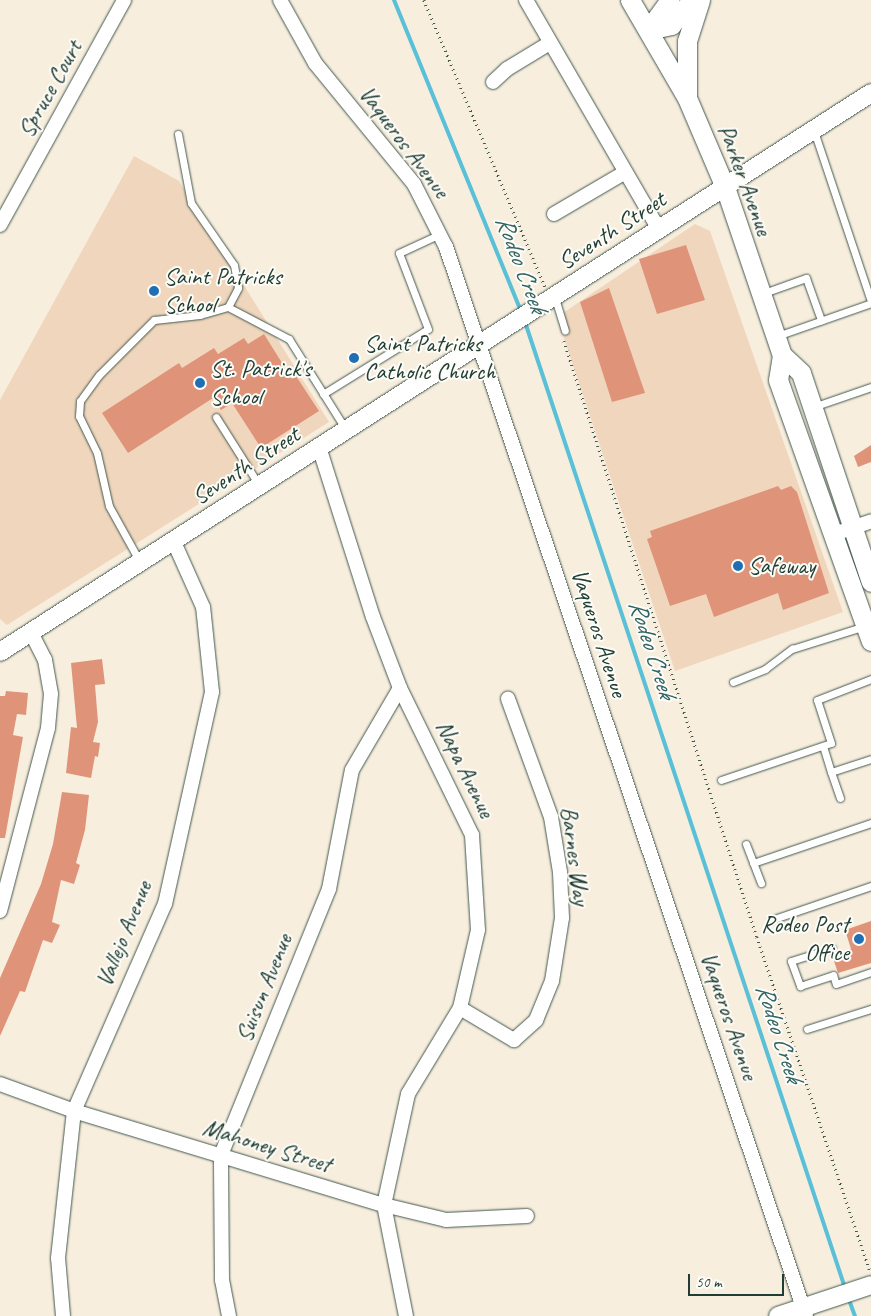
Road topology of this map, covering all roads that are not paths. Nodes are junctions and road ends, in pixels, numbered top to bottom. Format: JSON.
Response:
{"nodes":[{"id":1,"x":124,"y":0,"type":"edge"},
{"id":2,"x":280,"y":0,"type":"edge"},
{"id":3,"x":526,"y":0,"type":"edge"},
{"id":4,"x":630,"y":0,"type":"edge"},
{"id":5,"x":670,"y":0,"type":"edge"},
{"id":6,"x":692,"y":0,"type":"edge"},
{"id":7,"x":700,"y":0,"type":"edge"},
{"id":8,"x":648,"y":30,"type":"junction"},
{"id":9,"x":550,"y":43,"type":"junction"},
{"id":10,"x":493,"y":82,"type":"dead end"},
{"id":11,"x":871,"y":93,"type":"edge"},
{"id":12,"x":686,"y":98,"type":"junction"},
{"id":13,"x":814,"y":130,"type":"junction"},
{"id":14,"x":178,"y":134,"type":"dead end"},
{"id":15,"x":624,"y":173,"type":"junction"},
{"id":16,"x":725,"y":187,"type":"junction"},
{"id":17,"x":554,"y":214,"type":"dead end"},
{"id":18,"x":0,"y":223,"type":"edge"},
{"id":19,"x":659,"y":229,"type":"junction"},
{"id":20,"x":440,"y":234,"type":"junction"},
{"id":21,"x":760,"y":294,"type":"junction"},
{"id":22,"x":548,"y":301,"type":"junction"},
{"id":23,"x":871,"y":302,"type":"edge"},
{"id":24,"x":228,"y":307,"type":"junction"},
{"id":25,"x":821,"y":320,"type":"junction"},
{"id":26,"x":564,"y":334,"type":"road end"},
{"id":27,"x":775,"y":336,"type":"junction"},
{"id":28,"x":480,"y":344,"type":"junction"},
{"id":29,"x":782,"y":355,"type":"junction"},
{"id":30,"x":871,"y":386,"type":"edge"},
{"id":31,"x":323,"y":394,"type":"junction"},
{"id":32,"x":813,"y":407,"type":"junction"},
{"id":33,"x":216,"y":417,"type":"dead end"},
{"id":34,"x":346,"y":430,"type":"junction"},
{"id":35,"x":319,"y":447,"type":"junction"},
{"id":36,"x":259,"y":485,"type":"junction"},
{"id":37,"x":871,"y":521,"type":"edge"},
{"id":38,"x":853,"y":528,"type":"junction"},
{"id":39,"x":834,"y":534,"type":"junction"},
{"id":40,"x":173,"y":540,"type":"junction"},
{"id":41,"x":140,"y":562,"type":"junction"},
{"id":42,"x":871,"y":582,"type":"edge"},
{"id":43,"x":31,"y":632,"type":"junction"},
{"id":44,"x":868,"y":634,"type":"edge"},
{"id":45,"x":0,"y":652,"type":"edge"},
{"id":46,"x":871,"y":679,"type":"edge"},
{"id":47,"x":733,"y":682,"type":"dead end"},
{"id":48,"x":400,"y":688,"type":"junction"},
{"id":49,"x":508,"y":699,"type":"dead end"},
{"id":50,"x":822,"y":746,"type":"junction"},
{"id":51,"x":871,"y":758,"type":"edge"},
{"id":52,"x":831,"y":772,"type":"junction"},
{"id":53,"x":720,"y":780,"type":"dead end"},
{"id":54,"x":840,"y":798,"type":"dead end"},
{"id":55,"x":871,"y":823,"type":"edge"},
{"id":56,"x":746,"y":844,"type":"dead end"},
{"id":57,"x":753,"y":863,"type":"junction"},
{"id":58,"x":761,"y":883,"type":"dead end"},
{"id":59,"x":871,"y":886,"type":"edge"},
{"id":60,"x":0,"y":911,"type":"edge"},
{"id":61,"x":772,"y":920,"type":"dead end"},
{"id":62,"x":832,"y":948,"type":"dead end"},
{"id":63,"x":871,"y":972,"type":"edge"},
{"id":64,"x":460,"y":1008,"type":"junction"},
{"id":65,"x":871,"y":1009,"type":"edge"},
{"id":66,"x":807,"y":1029,"type":"dead end"},
{"id":67,"x":0,"y":1084,"type":"edge"},
{"id":68,"x":74,"y":1110,"type":"junction"},
{"id":69,"x":221,"y":1155,"type":"junction"},
{"id":70,"x":384,"y":1205,"type":"junction"},
{"id":71,"x":527,"y":1216,"type":"dead end"},
{"id":72,"x":869,"y":1282,"type":"edge"},
{"id":73,"x":804,"y":1312,"type":"edge"},
{"id":74,"x":63,"y":1316,"type":"edge"},
{"id":75,"x":229,"y":1316,"type":"edge"},
{"id":76,"x":406,"y":1316,"type":"edge"},
{"id":77,"x":778,"y":1316,"type":"edge"}],
"edges":[{"from":1,"to":18,"type":"street","name":"Spruce Court"},
{"from":2,"to":20,"type":"street","name":"Vaqueros Avenue"},
{"from":3,"to":9,"type":"street"},
{"from":4,"to":8,"type":"main road","name":"Parker Avenue"},
{"from":5,"to":8,"type":"main road"},
{"from":6,"to":8,"type":"main road"},
{"from":7,"to":12,"type":"main road"},
{"from":8,"to":12,"type":"main road","name":"Parker Avenue"},
{"from":9,"to":10,"type":"street"},
{"from":9,"to":15,"type":"street"},
{"from":11,"to":13,"type":"street","name":"Seventh Street"},
{"from":12,"to":16,"type":"main road","name":"Parker Avenue"},
{"from":13,"to":16,"type":"street","name":"Seventh Street"},
{"from":13,"to":23,"type":"lane"},
{"from":14,"to":24,"type":"lane"},
{"from":15,"to":17,"type":"street"},
{"from":15,"to":19,"type":"street"},
{"from":16,"to":19,"type":"street","name":"Seventh Street"},
{"from":16,"to":21,"type":"main road","name":"Parker Avenue"},
{"from":19,"to":22,"type":"street","name":"Seventh Street"},
{"from":20,"to":28,"type":"street","name":"Vaqueros Avenue"},
{"from":20,"to":31,"type":"lane"},
{"from":21,"to":25,"type":"lane"},
{"from":21,"to":27,"type":"main road","name":"Parker Avenue"},
{"from":22,"to":26,"type":"lane"},
{"from":22,"to":28,"type":"street","name":"Seventh Street"},
{"from":23,"to":25,"type":"lane"},
{"from":24,"to":31,"type":"lane"},
{"from":24,"to":41,"type":"lane"},
{"from":25,"to":27,"type":"lane"},
{"from":27,"to":29,"type":"main road","name":"Parker Avenue"},
{"from":28,"to":34,"type":"street","name":"Seventh Street"},
{"from":28,"to":73,"type":"street","name":"Vaqueros Avenue"},
{"from":29,"to":32,"type":"main road","name":"Parker Avenue"},
{"from":29,"to":39,"type":"main road","name":"Parker Avenue"},
{"from":30,"to":32,"type":"lane"},
{"from":31,"to":34,"type":"lane"},
{"from":32,"to":38,"type":"main road","name":"Parker Avenue"},
{"from":33,"to":36,"type":"lane"},
{"from":34,"to":35,"type":"street","name":"Seventh Street"},
{"from":35,"to":36,"type":"street","name":"Seventh Street"},
{"from":35,"to":48,"type":"street","name":"Napa Avenue"},
{"from":36,"to":40,"type":"street","name":"Seventh Street"},
{"from":37,"to":38,"type":"street"},
{"from":38,"to":39,"type":"street"},
{"from":38,"to":42,"type":"main road","name":"Parker Avenue"},
{"from":39,"to":44,"type":"main road","name":"Parker Avenue"},
{"from":40,"to":41,"type":"street","name":"Seventh Street"},
{"from":40,"to":68,"type":"street","name":"Vallejo Avenue"},
{"from":41,"to":43,"type":"street","name":"Seventh Street"},
{"from":43,"to":45,"type":"street","name":"Seventh Street"},
{"from":43,"to":60,"type":"street"},
{"from":44,"to":47,"type":"lane"},
{"from":46,"to":50,"type":"lane"},
{"from":48,"to":64,"type":"street","name":"Napa Avenue"},
{"from":48,"to":69,"type":"street","name":"Suisun Avenue"},
{"from":49,"to":64,"type":"street","name":"Barnes Way"},
{"from":50,"to":52,"type":"lane"},
{"from":50,"to":53,"type":"lane"},
{"from":51,"to":52,"type":"lane"},
{"from":52,"to":54,"type":"lane"},
{"from":55,"to":57,"type":"lane"},
{"from":56,"to":57,"type":"lane"},
{"from":57,"to":58,"type":"lane"},
{"from":59,"to":61,"type":"lane"},
{"from":62,"to":63,"type":"lane"},
{"from":64,"to":70,"type":"street","name":"Napa Avenue"},
{"from":65,"to":66,"type":"lane"},
{"from":67,"to":68,"type":"street","name":"Mahoney Street"},
{"from":68,"to":69,"type":"street","name":"Mahoney Street"},
{"from":68,"to":74,"type":"street","name":"Vallejo Avenue"},
{"from":69,"to":70,"type":"street","name":"Mahoney Street"},
{"from":69,"to":75,"type":"street","name":"Suisun Avenue"},
{"from":70,"to":71,"type":"street","name":"Mahoney Street"},
{"from":70,"to":76,"type":"street","name":"Napa Avenue"},
{"from":72,"to":73,"type":"street"},
{"from":73,"to":77,"type":"street"}]}
